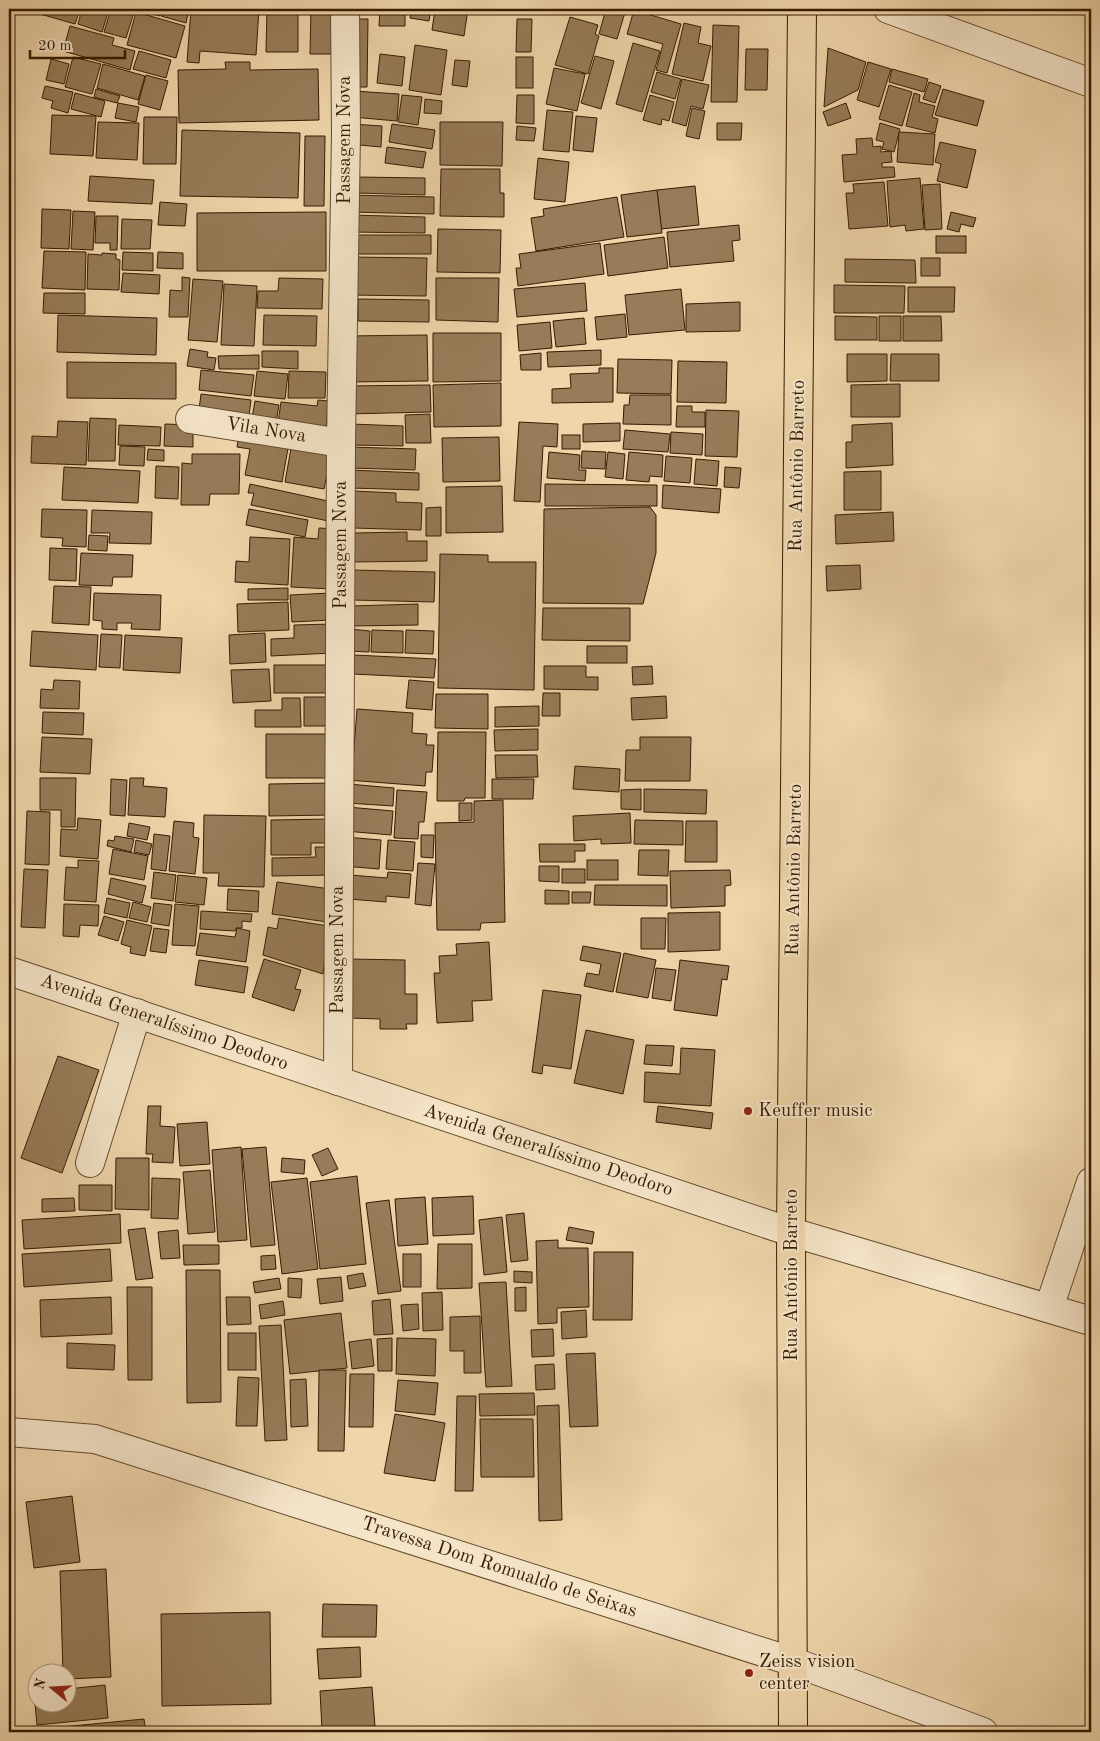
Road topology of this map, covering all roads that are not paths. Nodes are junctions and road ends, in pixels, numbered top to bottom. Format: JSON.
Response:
{"nodes":[{"id":1,"x":345,"y":9,"type":"edge"},
{"id":2,"x":802,"y":9,"type":"edge"},
{"id":3,"x":888,"y":9,"type":"edge"},
{"id":4,"x":1091,"y":83,"type":"edge"},
{"id":5,"x":190,"y":419,"type":"dead end"},
{"id":6,"x":341,"y":443,"type":"junction"},
{"id":7,"x":9,"y":971,"type":"edge"},
{"id":8,"x":136,"y":1013,"type":"junction"},
{"id":9,"x":338,"y":1082,"type":"junction"},
{"id":10,"x":90,"y":1163,"type":"dead end"},
{"id":11,"x":1091,"y":1182,"type":"edge"},
{"id":12,"x":791,"y":1232,"type":"junction"},
{"id":13,"x":1049,"y":1308,"type":"junction"},
{"id":14,"x":1091,"y":1321,"type":"edge"},
{"id":15,"x":9,"y":1432,"type":"edge"},
{"id":16,"x":794,"y":1662,"type":"junction"},
{"id":17,"x":793,"y":1732,"type":"edge"},
{"id":18,"x":983,"y":1732,"type":"edge"}],
"edges":[{"from":1,"to":6,"type":"street","name":"Passagem Nova"},
{"from":2,"to":12,"type":"main road","name":"Rua Antônio Barreto"},
{"from":3,"to":4,"type":"street"},
{"from":5,"to":6,"type":"street","name":"Vila Nova"},
{"from":6,"to":9,"type":"street","name":"Passagem Nova"},
{"from":7,"to":8,"type":"street","name":"Avenida Generalíssimo Deodoro"},
{"from":8,"to":9,"type":"street","name":"Avenida Generalíssimo Deodoro"},
{"from":8,"to":10,"type":"street"},
{"from":9,"to":12,"type":"street","name":"Avenida Generalíssimo Deodoro"},
{"from":11,"to":13,"type":"street"},
{"from":12,"to":13,"type":"street","name":"Avenida Generalíssimo Deodoro"},
{"from":12,"to":16,"type":"main road","name":"Rua Antônio Barreto"},
{"from":13,"to":14,"type":"street","name":"Avenida Generalíssimo Deodoro"},
{"from":15,"to":16,"type":"street","name":"Travessa Dom Romualdo de Seixas"},
{"from":16,"to":17,"type":"main road","name":"Rua Antônio Barreto"},
{"from":16,"to":18,"type":"street","name":"Travessa Dom Romualdo de Seixas"}]}
